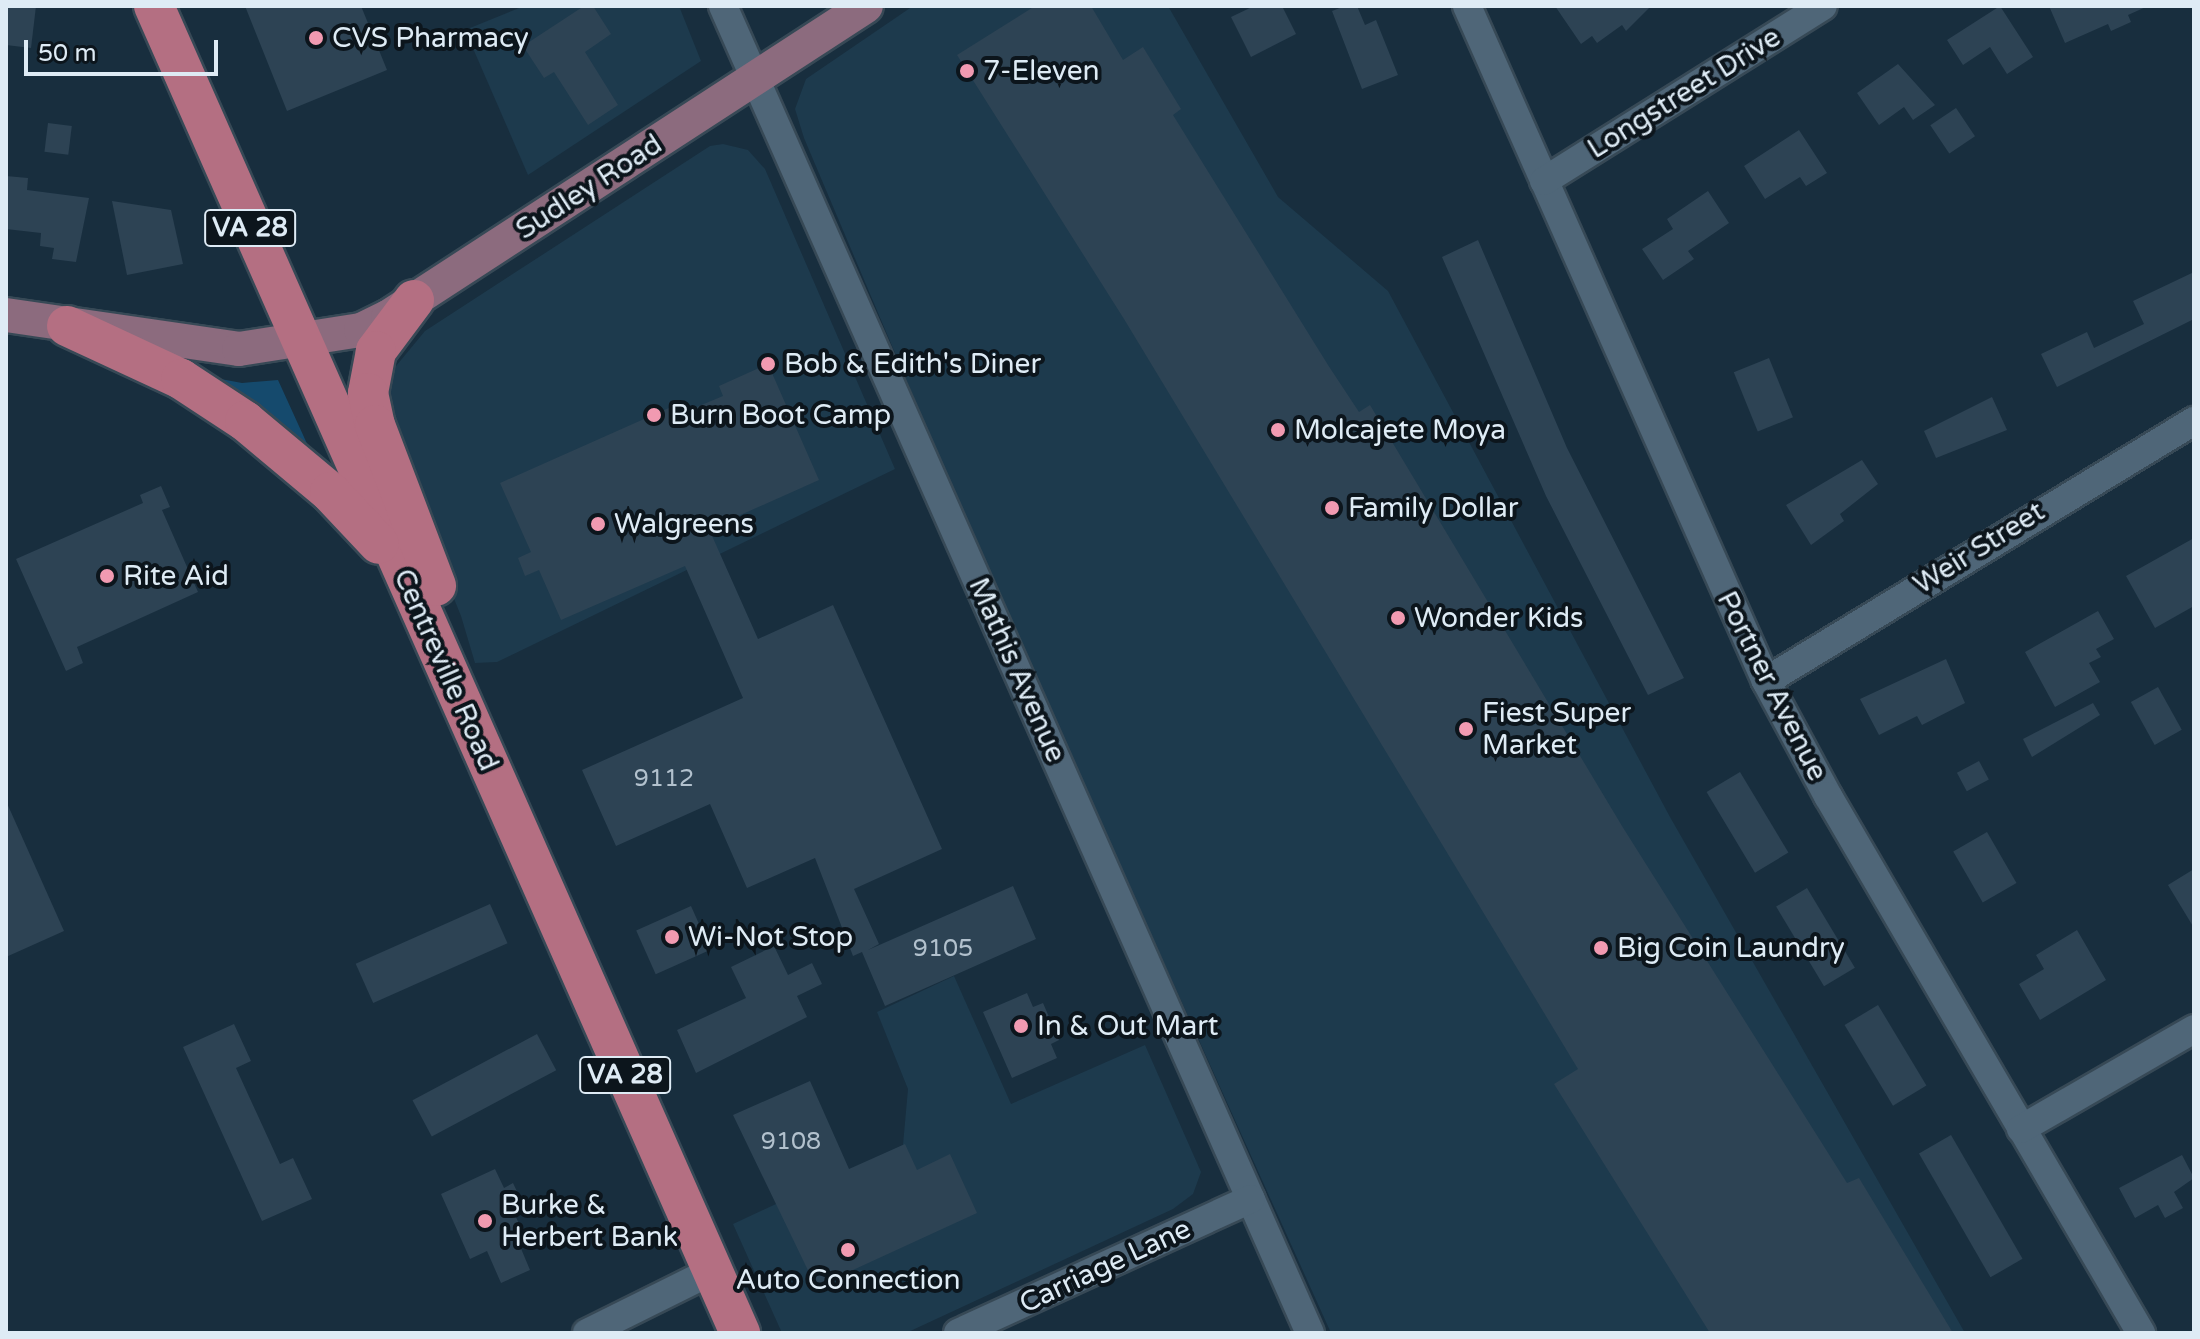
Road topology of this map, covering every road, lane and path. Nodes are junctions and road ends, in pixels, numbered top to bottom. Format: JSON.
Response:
{"nodes":[{"id":1,"x":154,"y":6,"type":"edge"},
{"id":2,"x":723,"y":6,"type":"edge"},
{"id":3,"x":866,"y":6,"type":"edge"},
{"id":4,"x":1467,"y":6,"type":"edge"},
{"id":5,"x":1823,"y":6,"type":"edge"},
{"id":6,"x":755,"y":78,"type":"junction"},
{"id":7,"x":1544,"y":181,"type":"junction"},
{"id":8,"x":414,"y":300,"type":"junction"},
{"id":9,"x":6,"y":315,"type":"edge"},
{"id":10,"x":67,"y":326,"type":"junction"},
{"id":11,"x":301,"y":343,"type":"junction"},
{"id":12,"x":2194,"y":421,"type":"edge"},
{"id":13,"x":401,"y":568,"type":"junction"},
{"id":14,"x":445,"y":668,"type":"junction"},
{"id":15,"x":1766,"y":681,"type":"junction"},
{"id":16,"x":2194,"y":1029,"type":"edge"},
{"id":17,"x":2021,"y":1129,"type":"junction"},
{"id":18,"x":1251,"y":1199,"type":"junction"},
{"id":19,"x":712,"y":1271,"type":"junction"},
{"id":20,"x":587,"y":1333,"type":"edge"},
{"id":21,"x":740,"y":1333,"type":"edge"},
{"id":22,"x":958,"y":1333,"type":"edge"},
{"id":23,"x":1310,"y":1333,"type":"edge"},
{"id":24,"x":2141,"y":1333,"type":"edge"}],
"edges":[{"from":1,"to":11,"type":"highway","name":"Centreville Road","number":"VA 28"},
{"from":2,"to":6,"type":"street","name":"Mathis Avenue"},
{"from":3,"to":6,"type":"main road","name":"Sudley Road"},
{"from":4,"to":7,"type":"street","name":"Portner Avenue"},
{"from":5,"to":7,"type":"street","name":"Longstreet Drive"},
{"from":6,"to":8,"type":"main road","name":"Sudley Road"},
{"from":6,"to":18,"type":"street","name":"Mathis Avenue"},
{"from":7,"to":15,"type":"street","name":"Portner Avenue"},
{"from":8,"to":11,"type":"main road","name":"Sudley Road"},
{"from":8,"to":14,"type":"highway"},
{"from":9,"to":10,"type":"main road","name":"Sudley Road"},
{"from":10,"to":11,"type":"main road","name":"Sudley Road"},
{"from":10,"to":13,"type":"highway"},
{"from":11,"to":13,"type":"highway","name":"Centreville Road","number":"VA 28"},
{"from":12,"to":15,"type":"street","name":"Weir Street"},
{"from":13,"to":14,"type":"highway","name":"Centreville Road","number":"VA 28"},
{"from":14,"to":19,"type":"highway","name":"Centreville Road","number":"VA 28"},
{"from":15,"to":17,"type":"street","name":"Portner Avenue"},
{"from":16,"to":17,"type":"street"},
{"from":17,"to":24,"type":"street","name":"Portner Avenue"},
{"from":18,"to":22,"type":"street","name":"Carriage Lane"},
{"from":18,"to":23,"type":"street","name":"Mathis Avenue"},
{"from":19,"to":20,"type":"street"},
{"from":19,"to":21,"type":"highway","name":"Centreville Road","number":"VA 28"}]}
